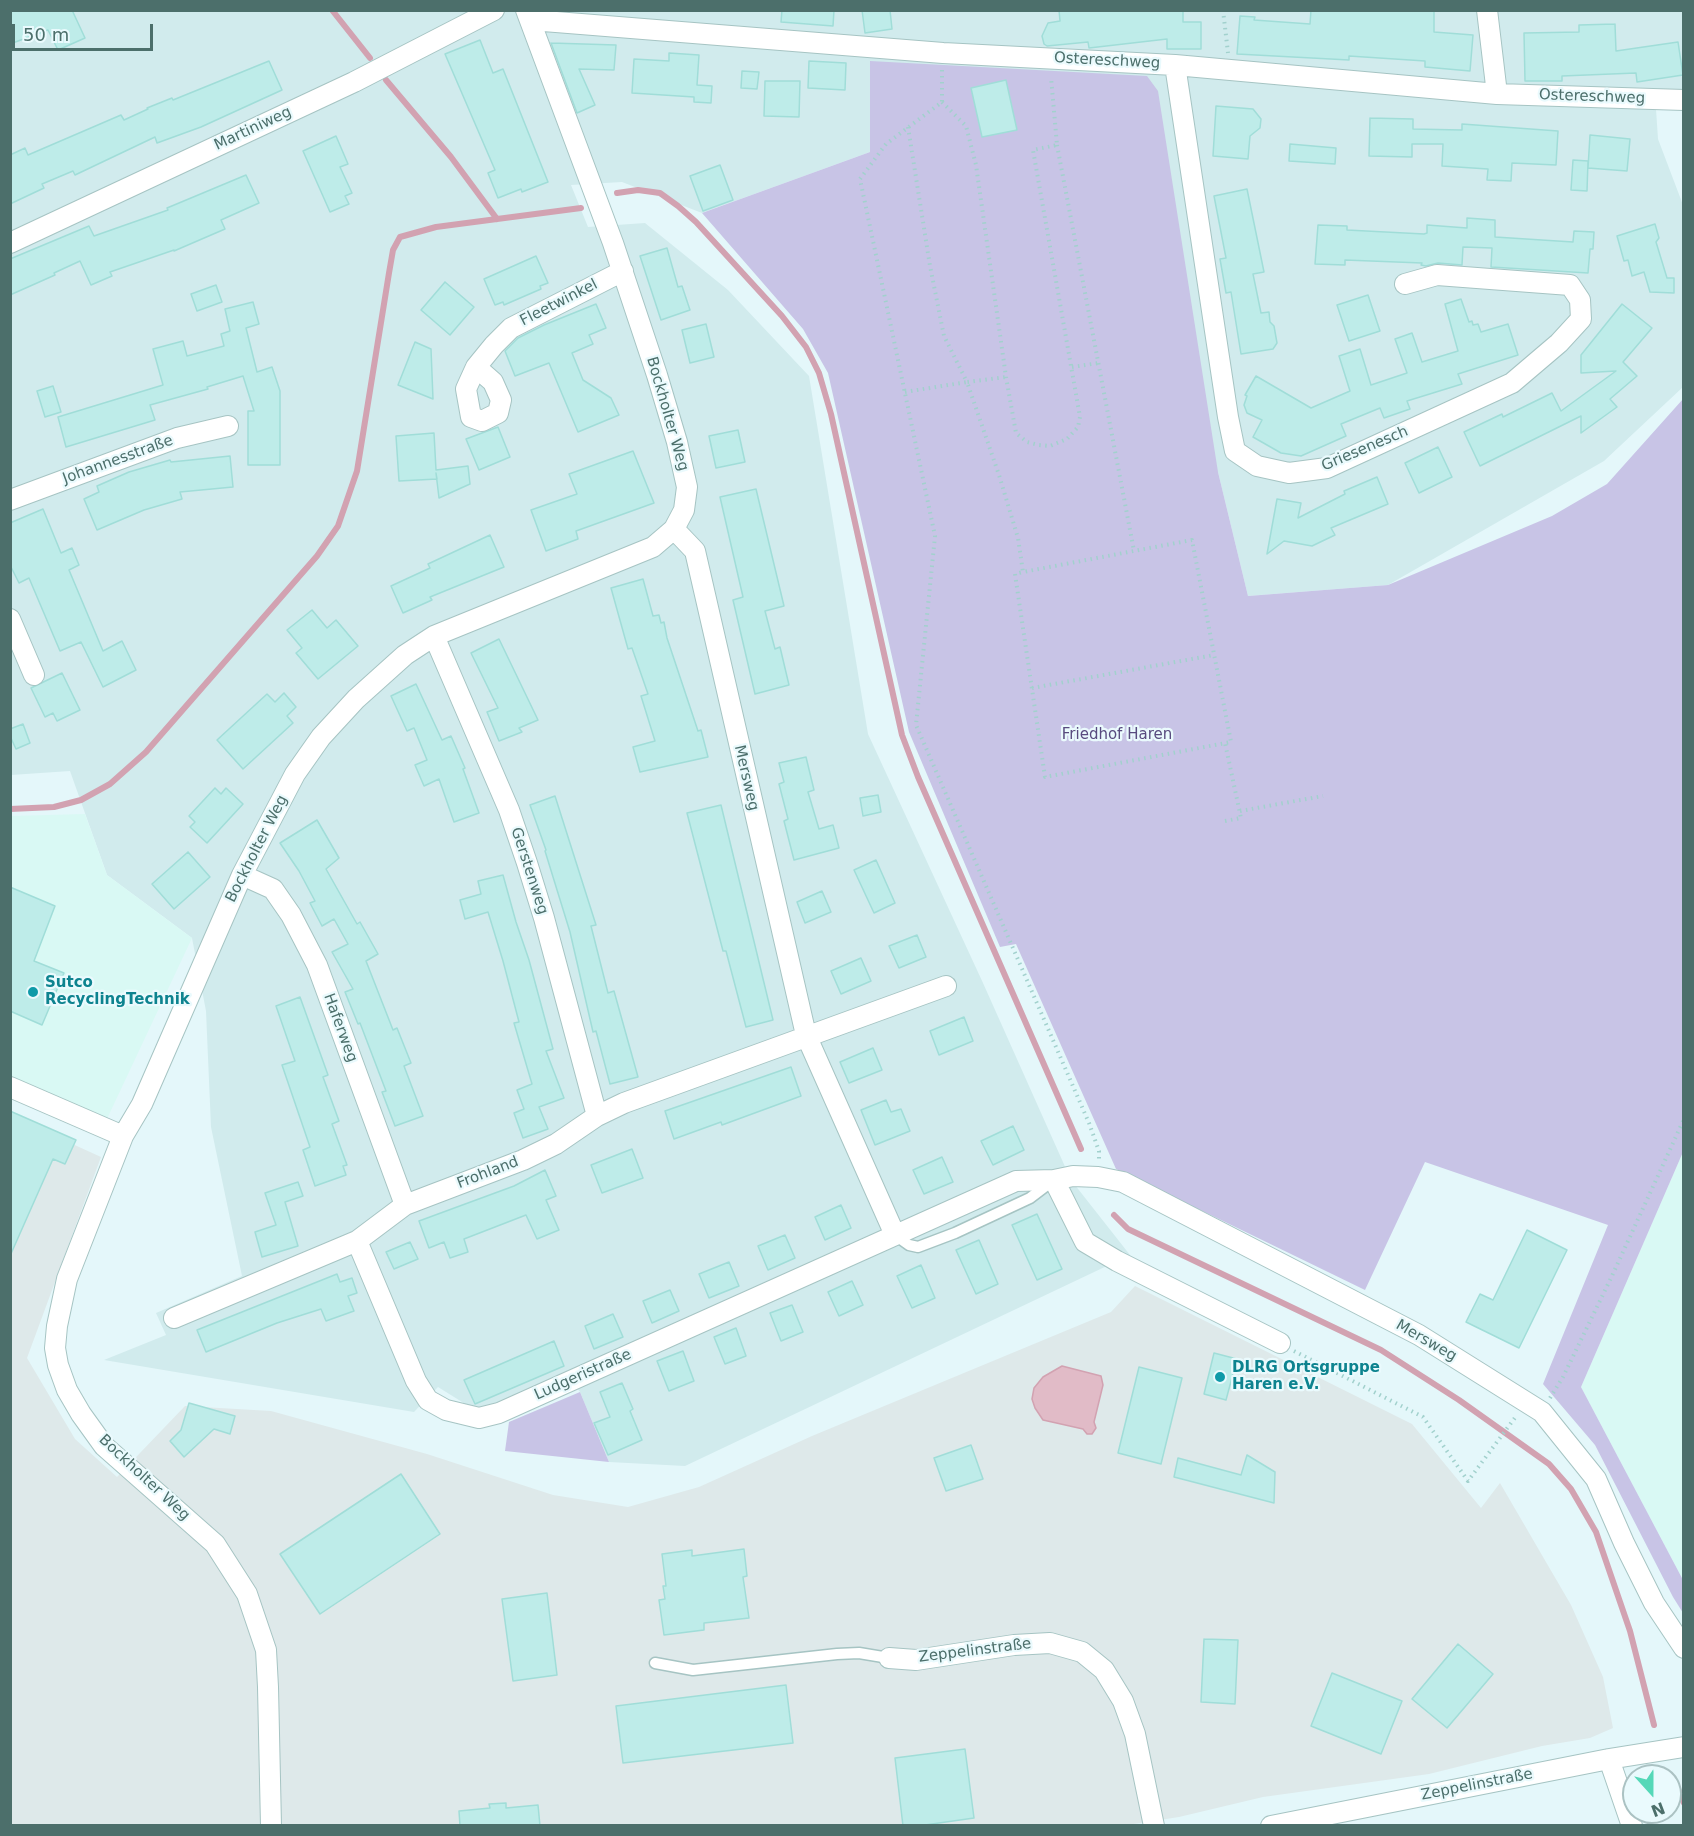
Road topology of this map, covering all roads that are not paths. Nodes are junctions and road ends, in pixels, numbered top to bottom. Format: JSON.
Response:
{"nodes":[{"id":1,"x":494,"y":10,"type":"edge"},
{"id":2,"x":1487,"y":10,"type":"edge"},
{"id":3,"x":529,"y":15,"type":"edge"},
{"id":4,"x":1175,"y":65,"type":"junction"},
{"id":5,"x":1497,"y":94,"type":"junction"},
{"id":6,"x":1683,"y":100,"type":"edge"},
{"id":7,"x":10,"y":243,"type":"edge"},
{"id":8,"x":623,"y":271,"type":"junction"},
{"id":9,"x":1405,"y":285,"type":"dead end"},
{"id":10,"x":476,"y":368,"type":"dead end"},
{"id":11,"x":228,"y":426,"type":"dead end"},
{"id":12,"x":10,"y":500,"type":"edge"},
{"id":13,"x":674,"y":529,"type":"junction"},
{"id":14,"x":10,"y":619,"type":"edge"},
{"id":15,"x":434,"y":636,"type":"junction"},
{"id":16,"x":34,"y":675,"type":"dead end"},
{"id":17,"x":242,"y":875,"type":"junction"},
{"id":18,"x":946,"y":986,"type":"dead end"},
{"id":19,"x":806,"y":1035,"type":"junction"},
{"id":20,"x":10,"y":1087,"type":"edge"},
{"id":21,"x":597,"y":1116,"type":"junction"},
{"id":22,"x":123,"y":1136,"type":"junction"},
{"id":23,"x":1054,"y":1180,"type":"junction"},
{"id":24,"x":405,"y":1205,"type":"junction"},
{"id":25,"x":895,"y":1235,"type":"junction"},
{"id":26,"x":357,"y":1241,"type":"junction"},
{"id":27,"x":174,"y":1318,"type":"dead end"},
{"id":28,"x":1280,"y":1343,"type":"road end"},
{"id":29,"x":1683,"y":1647,"type":"edge"},
{"id":30,"x":889,"y":1658,"type":"joint"},
{"id":31,"x":655,"y":1663,"type":"dead end"},
{"id":32,"x":1683,"y":1747,"type":"edge"},
{"id":33,"x":1609,"y":1759,"type":"junction"},
{"id":34,"x":271,"y":1826,"type":"edge"},
{"id":35,"x":1154,"y":1826,"type":"edge"},
{"id":36,"x":1271,"y":1826,"type":"edge"},
{"id":37,"x":1632,"y":1826,"type":"edge"}],
"edges":[{"from":1,"to":7,"type":"street","name":"Martiniweg"},
{"from":2,"to":5,"type":"street"},
{"from":3,"to":4,"type":"street","name":"Ostereschweg"},
{"from":3,"to":8,"type":"street","name":"Bockholter Weg"},
{"from":4,"to":5,"type":"street","name":"Ostereschweg"},
{"from":4,"to":9,"type":"street","name":"Griesenesch"},
{"from":5,"to":6,"type":"street","name":"Ostereschweg"},
{"from":8,"to":10,"type":"street","name":"Fleetwinkel"},
{"from":8,"to":13,"type":"street","name":"Bockholter Weg"},
{"from":11,"to":12,"type":"street","name":"Johannesstraße"},
{"from":13,"to":15,"type":"street","name":"Bockholter Weg"},
{"from":13,"to":19,"type":"street","name":"Mersweg"},
{"from":14,"to":16,"type":"street"},
{"from":15,"to":17,"type":"street","name":"Bockholter Weg"},
{"from":15,"to":21,"type":"street","name":"Gerstenweg"},
{"from":17,"to":22,"type":"street","name":"Bockholter Weg"},
{"from":17,"to":24,"type":"street","name":"Haferweg"},
{"from":18,"to":19,"type":"street"},
{"from":19,"to":21,"type":"street","name":"Frohland"},
{"from":19,"to":25,"type":"street","name":"Mersweg"},
{"from":20,"to":22,"type":"street"},
{"from":21,"to":24,"type":"street","name":"Frohland"},
{"from":22,"to":34,"type":"street","name":"Bockholter Weg"},
{"from":23,"to":25,"type":"street","name":"Mersweg"},
{"from":23,"to":28,"type":"street"},
{"from":23,"to":29,"type":"street","name":"Mersweg"},
{"from":24,"to":26,"type":"street","name":"Frohland"},
{"from":25,"to":26,"type":"street","name":"Ludgeristraße"},
{"from":26,"to":27,"type":"street","name":"Frohland"},
{"from":30,"to":31,"type":"lane"},
{"from":30,"to":35,"type":"street","name":"Zeppelinstraße"},
{"from":32,"to":33,"type":"street","name":"Zeppelinstraße"},
{"from":33,"to":36,"type":"street","name":"Zeppelinstraße"},
{"from":33,"to":37,"type":"street"}]}
